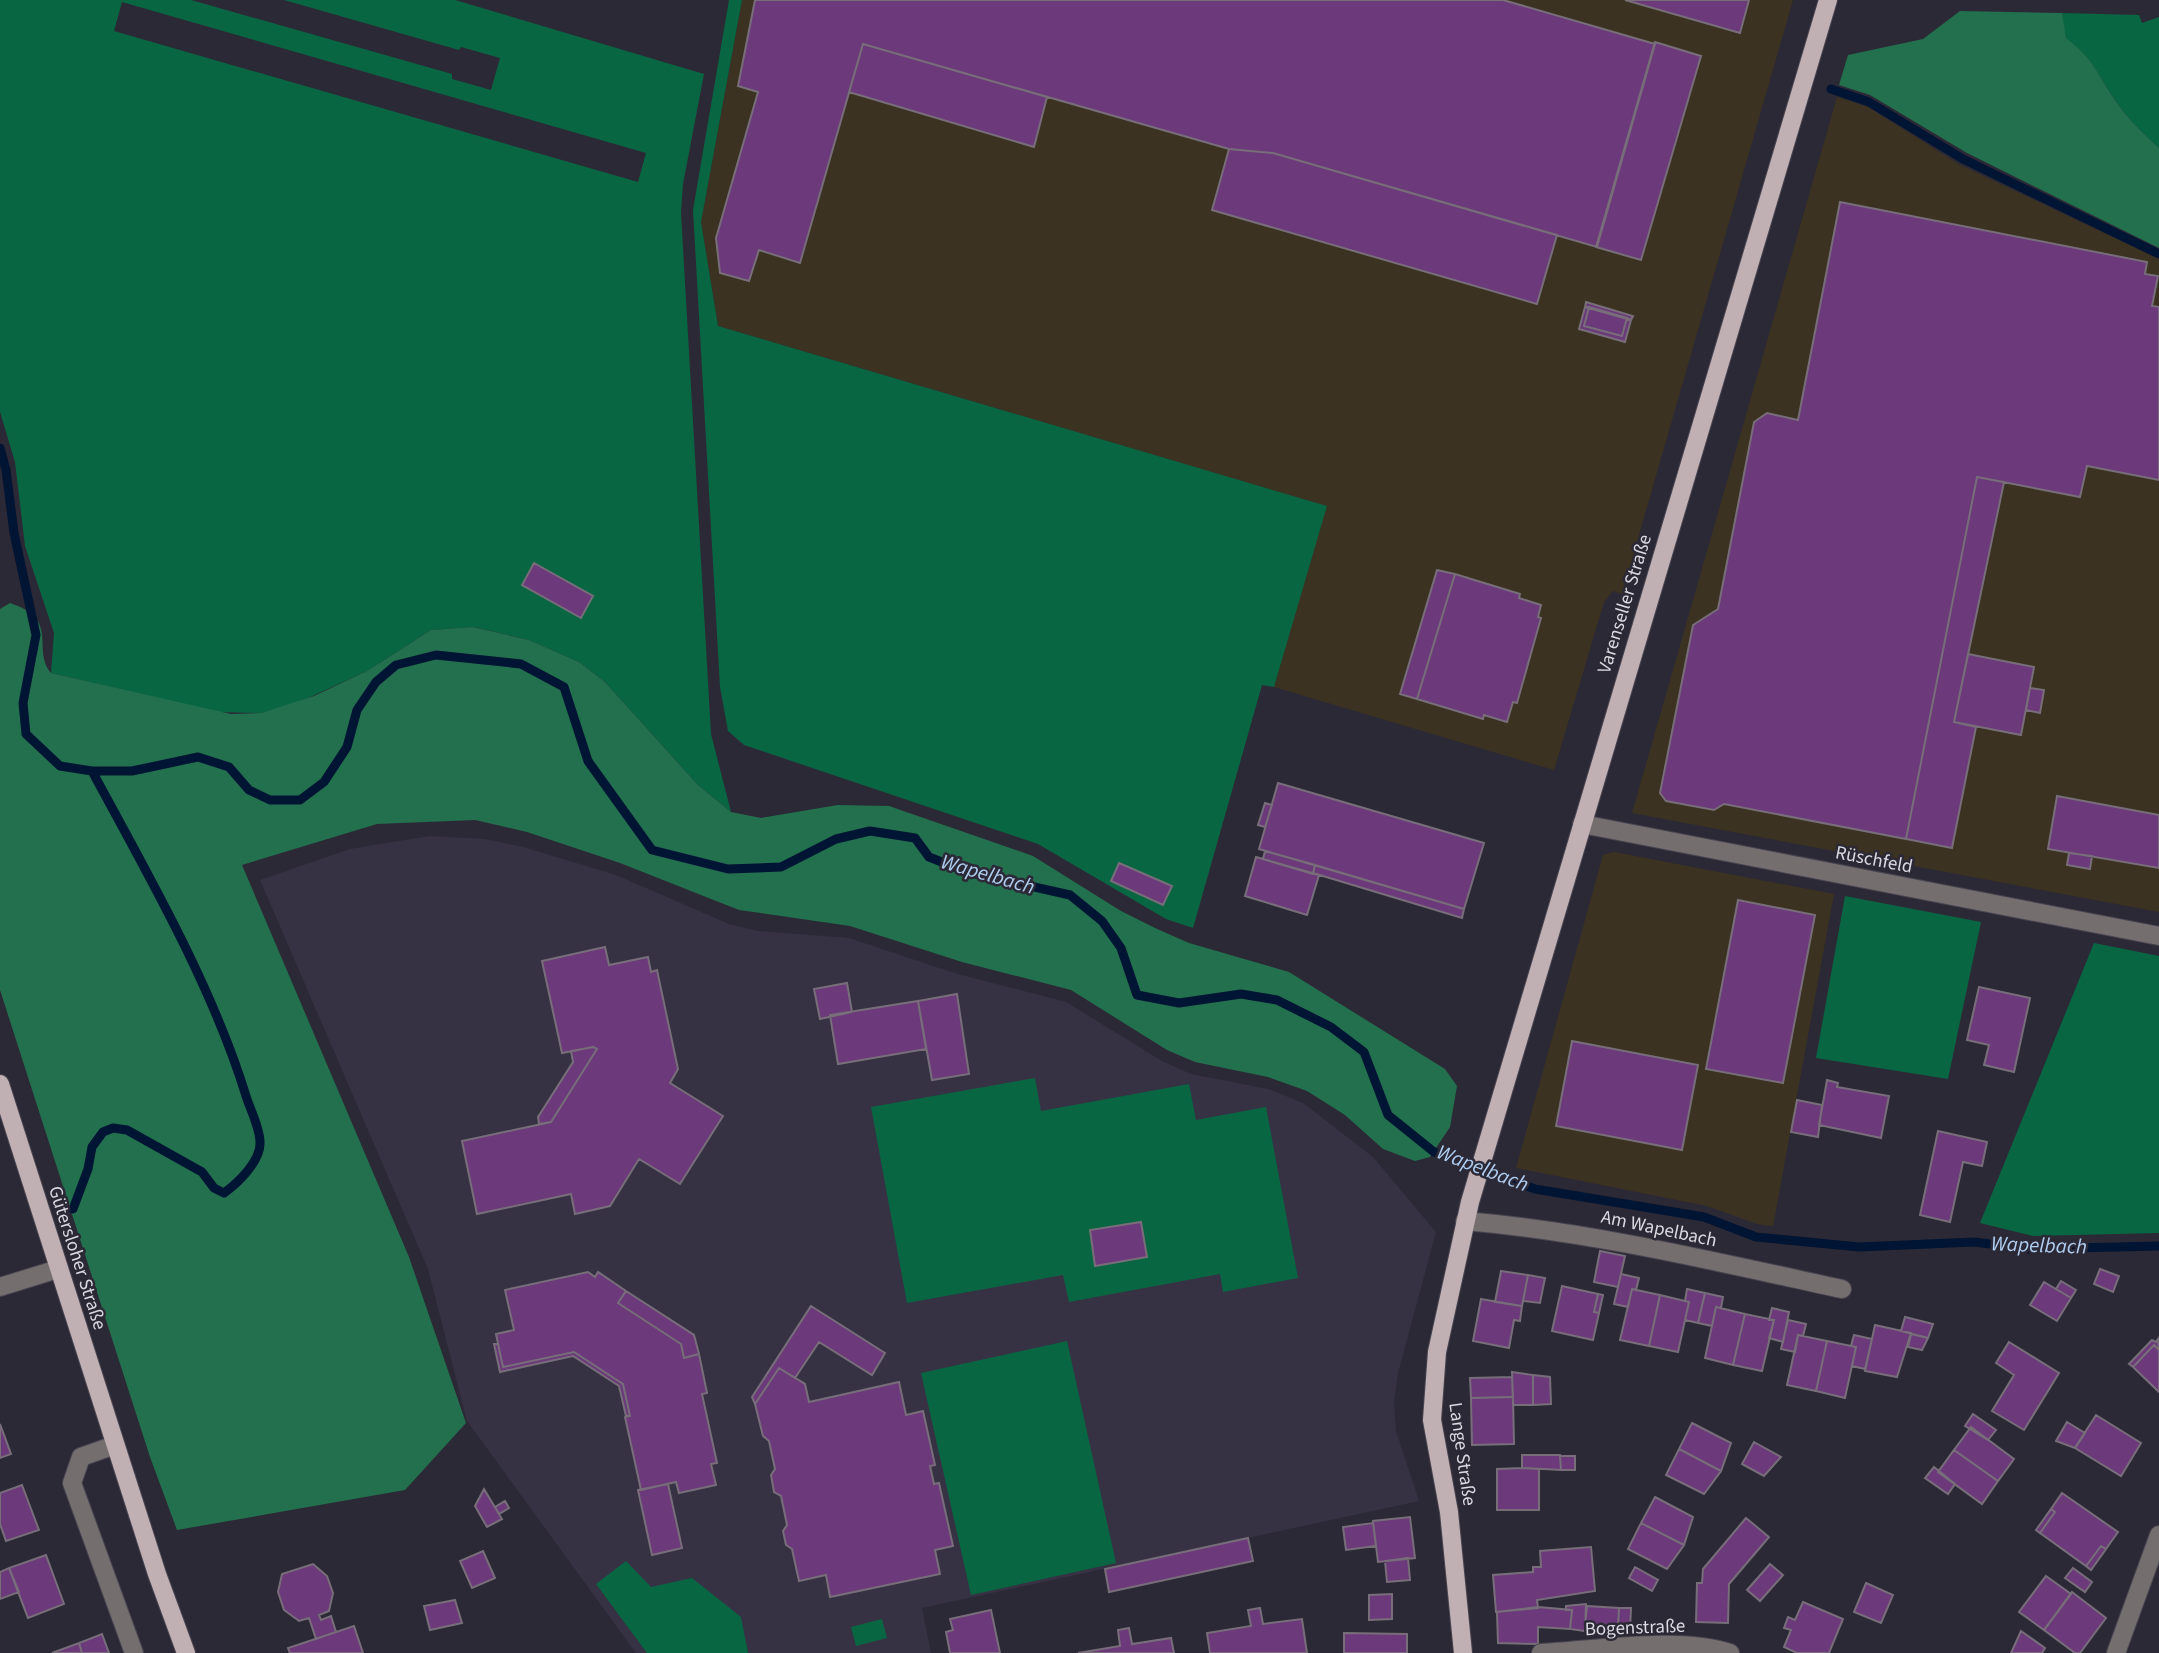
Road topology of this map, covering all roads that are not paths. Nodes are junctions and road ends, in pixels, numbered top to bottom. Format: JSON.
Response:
{"nodes":[{"id":1,"x":1828,"y":0,"type":"edge"},
{"id":2,"x":1582,"y":824,"type":"junction"},
{"id":3,"x":2159,"y":936,"type":"edge"},
{"id":4,"x":0,"y":1084,"type":"edge"},
{"id":5,"x":1465,"y":1221,"type":"junction"},
{"id":6,"x":58,"y":1269,"type":"junction"},
{"id":7,"x":0,"y":1287,"type":"edge"},
{"id":8,"x":1842,"y":1289,"type":"dead end"},
{"id":9,"x":114,"y":1445,"type":"junction"},
{"id":10,"x":2159,"y":1535,"type":"edge"},
{"id":11,"x":134,"y":1653,"type":"edge"},
{"id":12,"x":186,"y":1653,"type":"edge"},
{"id":13,"x":1463,"y":1653,"type":"edge"},
{"id":14,"x":1541,"y":1653,"type":"edge"},
{"id":15,"x":1730,"y":1653,"type":"edge"},
{"id":16,"x":2116,"y":1653,"type":"edge"}],
"edges":[{"from":1,"to":2,"type":"main road","name":"Varenseller Straße"},
{"from":2,"to":3,"type":"street","name":"Rüschfeld"},
{"from":2,"to":5,"type":"main road","name":"Varenseller Straße"},
{"from":4,"to":6,"type":"main road","name":"Gütersloher Straße"},
{"from":5,"to":8,"type":"street","name":"Am Wapelbach"},
{"from":5,"to":13,"type":"main road","name":"Lange Straße"},
{"from":6,"to":7,"type":"street"},
{"from":6,"to":9,"type":"main road","name":"Gütersloher Straße"},
{"from":9,"to":11,"type":"street"},
{"from":9,"to":12,"type":"main road","name":"Gütersloher Straße"},
{"from":10,"to":16,"type":"street"},
{"from":14,"to":15,"type":"street","name":"Bogenstraße"}]}
